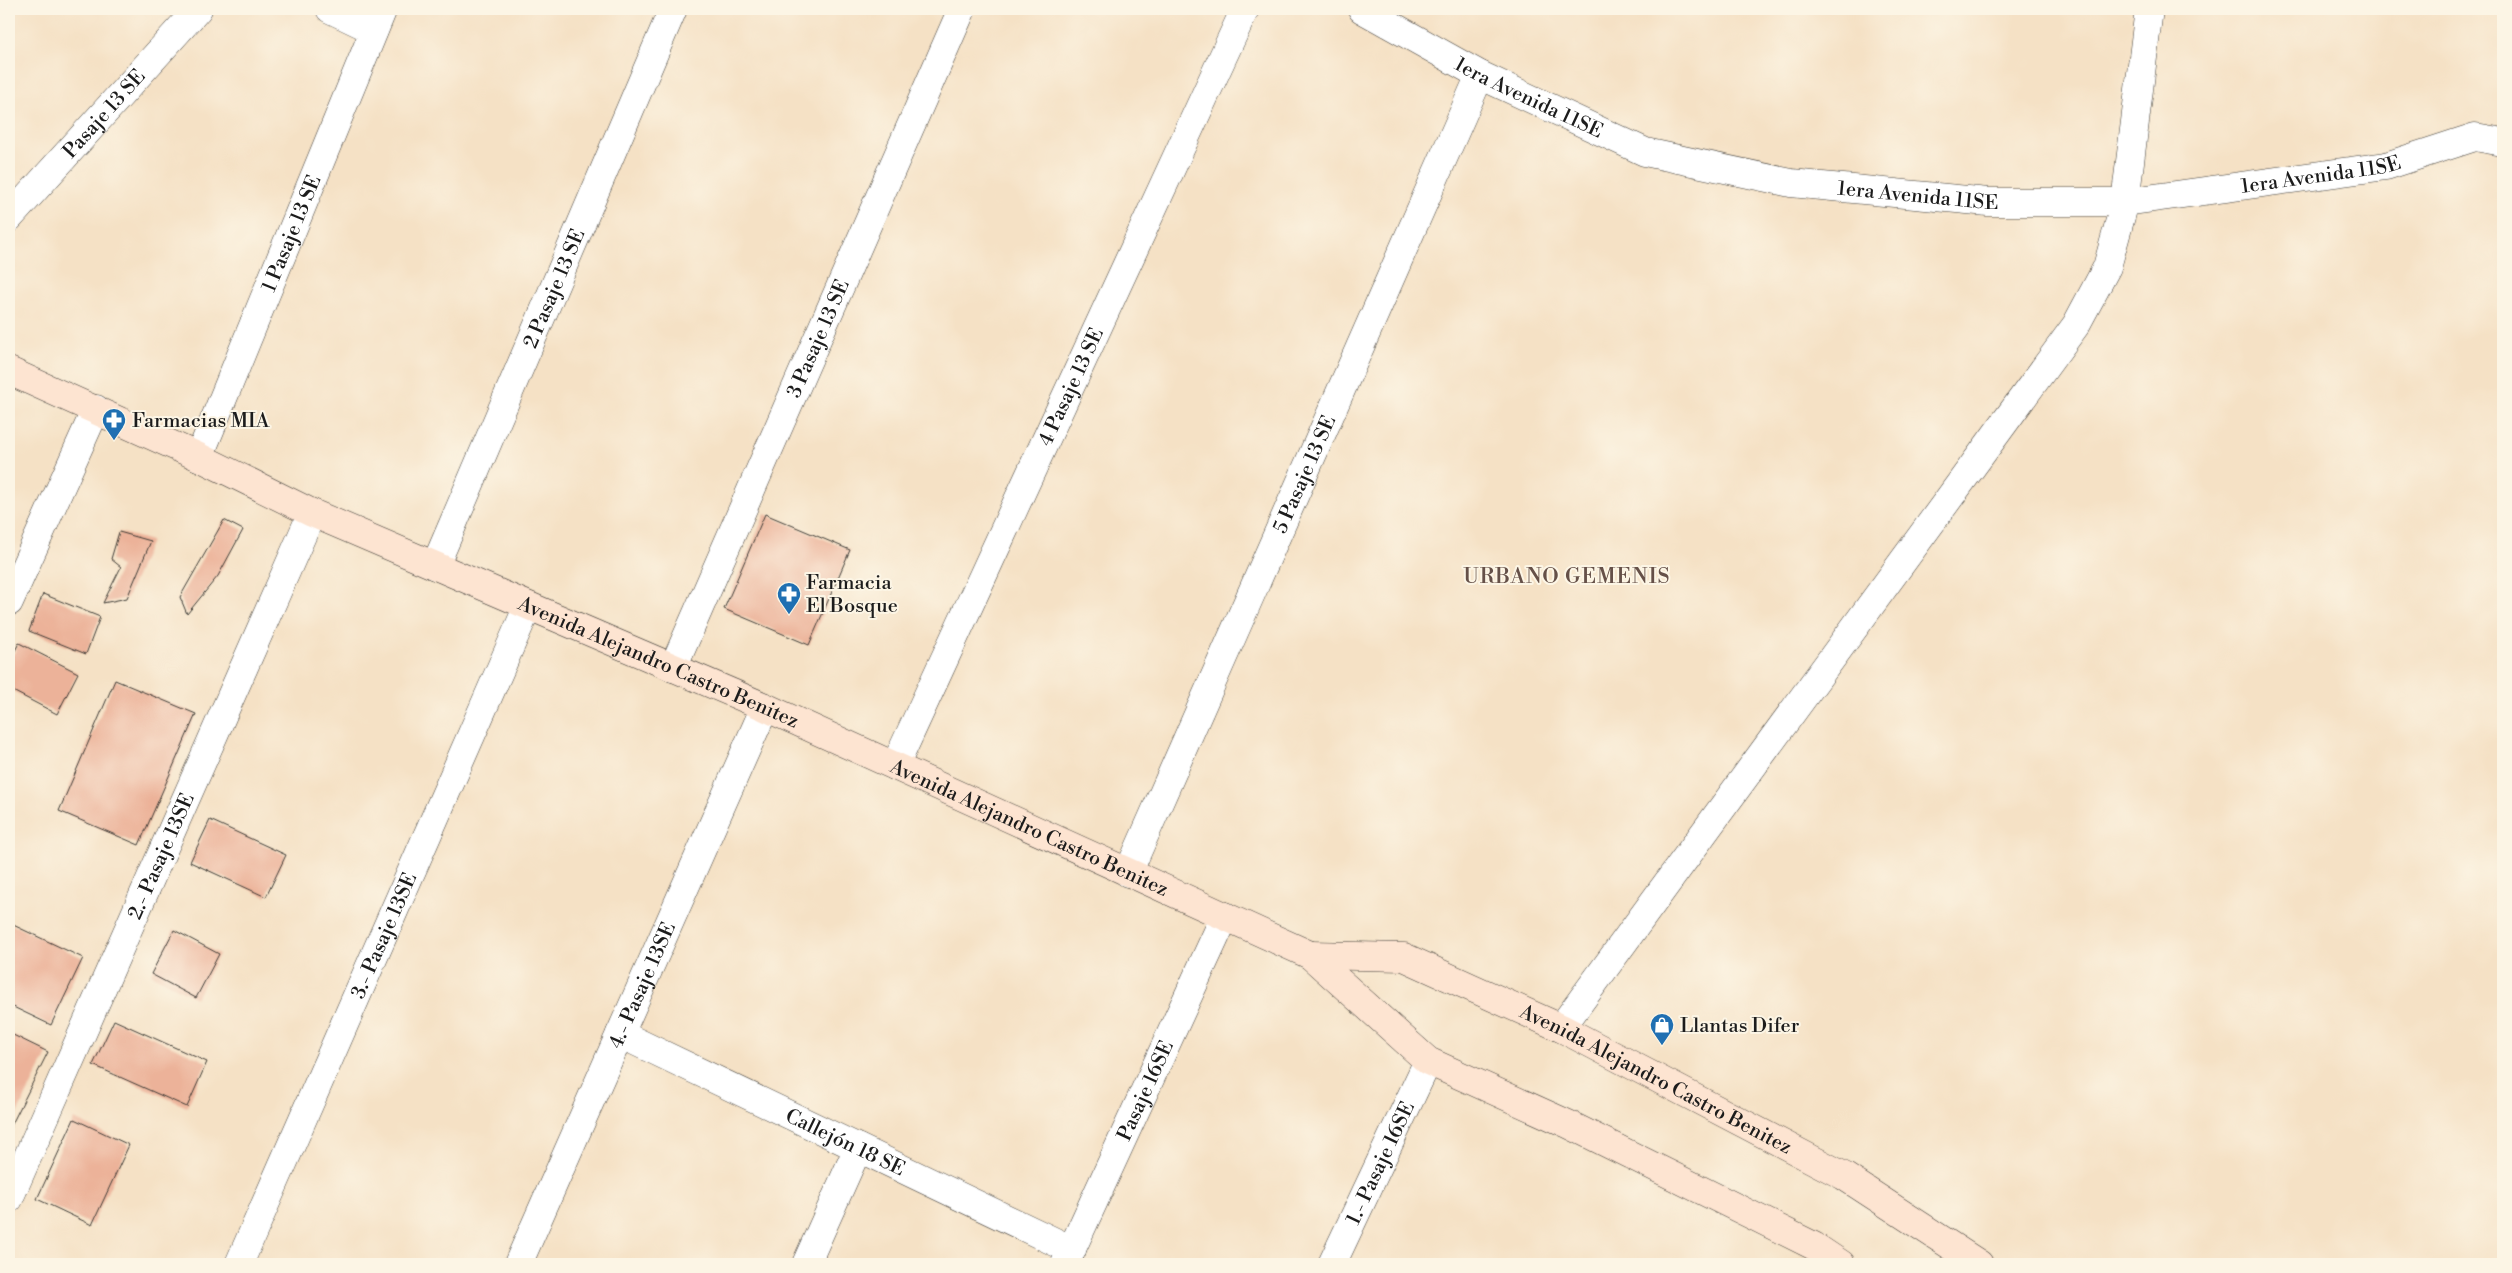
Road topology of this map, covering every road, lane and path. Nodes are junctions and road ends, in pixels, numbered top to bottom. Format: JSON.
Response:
{"nodes":[{"id":1,"x":198,"y":9,"type":"edge"},
{"id":2,"x":330,"y":9,"type":"edge"},
{"id":3,"x":672,"y":9,"type":"edge"},
{"id":4,"x":962,"y":9,"type":"edge"},
{"id":5,"x":1245,"y":9,"type":"edge"},
{"id":6,"x":1362,"y":9,"type":"edge"},
{"id":7,"x":2149,"y":9,"type":"edge"},
{"id":8,"x":378,"y":19,"type":"edge"},
{"id":9,"x":1480,"y":75,"type":"junction"},
{"id":10,"x":2503,"y":142,"type":"edge"},
{"id":11,"x":2125,"y":202,"type":"junction"},
{"id":12,"x":9,"y":218,"type":"edge"},
{"id":13,"x":9,"y":371,"type":"edge"},
{"id":14,"x":96,"y":409,"type":"junction"},
{"id":15,"x":199,"y":457,"type":"junction"},
{"id":16,"x":312,"y":513,"type":"junction"},
{"id":17,"x":435,"y":566,"type":"junction"},
{"id":18,"x":9,"y":602,"type":"edge"},
{"id":19,"x":528,"y":606,"type":"junction"},
{"id":20,"x":673,"y":668,"type":"junction"},
{"id":21,"x":765,"y":707,"type":"junction"},
{"id":22,"x":895,"y":766,"type":"junction"},
{"id":23,"x":1128,"y":873,"type":"junction"},
{"id":24,"x":1225,"y":916,"type":"junction"},
{"id":25,"x":1310,"y":954,"type":"junction"},
{"id":26,"x":1561,"y":1028,"type":"junction"},
{"id":27,"x":620,"y":1034,"type":"junction"},
{"id":28,"x":1428,"y":1061,"type":"junction"},
{"id":29,"x":858,"y":1148,"type":"junction"},
{"id":30,"x":9,"y":1199,"type":"edge"},
{"id":31,"x":1068,"y":1257,"type":"edge"},
{"id":32,"x":239,"y":1264,"type":"edge"},
{"id":33,"x":518,"y":1264,"type":"edge"},
{"id":34,"x":806,"y":1264,"type":"edge"},
{"id":35,"x":1332,"y":1264,"type":"edge"},
{"id":36,"x":1840,"y":1264,"type":"edge"},
{"id":37,"x":1979,"y":1264,"type":"edge"}],
"edges":[{"from":1,"to":12,"type":"street","name":"Pasaje 13 SE"},
{"from":2,"to":8,"type":"street"},
{"from":3,"to":17,"type":"street","name":"2 Pasaje 13 SE"},
{"from":4,"to":20,"type":"street","name":"3 Pasaje 13 SE"},
{"from":5,"to":22,"type":"street","name":"4 Pasaje 13 SE"},
{"from":6,"to":9,"type":"street","name":"1era Avenida 11SE"},
{"from":7,"to":11,"type":"street"},
{"from":8,"to":15,"type":"street","name":"1 Pasaje 13 SE"},
{"from":9,"to":11,"type":"street","name":"1era Avenida 11SE"},
{"from":9,"to":23,"type":"street","name":"5 Pasaje 13 SE"},
{"from":10,"to":11,"type":"street","name":"1era Avenida 11SE"},
{"from":11,"to":26,"type":"street"},
{"from":13,"to":14,"type":"main road","name":"Avenida Alejandro Castro Benitez"},
{"from":14,"to":15,"type":"main road","name":"Avenida Alejandro Castro Benitez"},
{"from":14,"to":18,"type":"street"},
{"from":15,"to":16,"type":"main road","name":"Avenida Alejandro Castro Benitez"},
{"from":16,"to":17,"type":"main road","name":"Avenida Alejandro Castro Benitez"},
{"from":16,"to":30,"type":"street","name":"2.- Pasaje 13SE"},
{"from":17,"to":19,"type":"main road","name":"Avenida Alejandro Castro Benitez"},
{"from":19,"to":20,"type":"main road","name":"Avenida Alejandro Castro Benitez"},
{"from":19,"to":32,"type":"street","name":"3.- Pasaje 13SE"},
{"from":20,"to":21,"type":"main road","name":"Avenida Alejandro Castro Benitez"},
{"from":21,"to":22,"type":"main road","name":"Avenida Alejandro Castro Benitez"},
{"from":21,"to":27,"type":"street","name":"4.- Pasaje 13SE"},
{"from":22,"to":23,"type":"main road","name":"Avenida Alejandro Castro Benitez"},
{"from":23,"to":24,"type":"main road","name":"Avenida Alejandro Castro Benitez"},
{"from":24,"to":25,"type":"main road","name":"Avenida Alejandro Castro Benitez"},
{"from":24,"to":31,"type":"street","name":"Pasaje 16SE"},
{"from":25,"to":26,"type":"main road","name":"Avenida Alejandro Castro Benitez"},
{"from":25,"to":28,"type":"main road","name":"Avenida Alejandro Castro Benitez"},
{"from":26,"to":37,"type":"main road","name":"Avenida Alejandro Castro Benitez"},
{"from":27,"to":29,"type":"street","name":"Callejón 18 SE"},
{"from":27,"to":33,"type":"street","name":"4.- Pasaje 13SE"},
{"from":28,"to":35,"type":"street","name":"1.- Pasaje 16SE"},
{"from":28,"to":36,"type":"main road","name":"Avenida Alejandro Castro Benitez"},
{"from":29,"to":31,"type":"street","name":"Callejón 18 SE"},
{"from":29,"to":34,"type":"street"}]}
